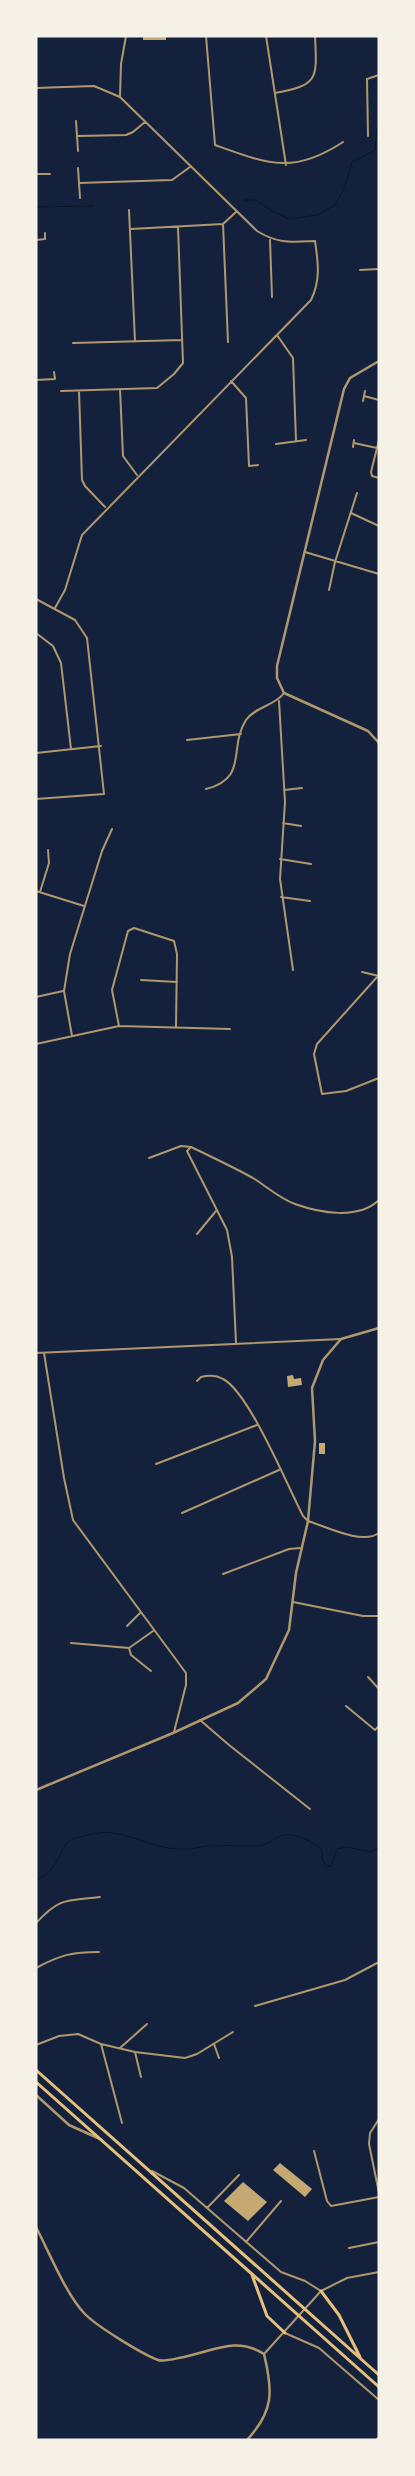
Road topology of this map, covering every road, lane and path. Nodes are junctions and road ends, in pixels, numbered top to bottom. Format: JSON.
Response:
{"nodes":[{"id":1,"x":126,"y":36,"type":"edge"},
{"id":2,"x":206,"y":36,"type":"edge"},
{"id":3,"x":266,"y":36,"type":"edge"},
{"id":4,"x":315,"y":36,"type":"edge"},
{"id":5,"x":379,"y":76,"type":"edge"},
{"id":6,"x":36,"y":88,"type":"edge"},
{"id":7,"x":275,"y":93,"type":"junction"},
{"id":8,"x":120,"y":97,"type":"junction"},
{"id":9,"x":76,"y":121,"type":"dead end"},
{"id":10,"x":145,"y":122,"type":"junction"},
{"id":11,"x":77,"y":136,"type":"junction"},
{"id":12,"x":368,"y":136,"type":"dead end"},
{"id":13,"x":343,"y":142,"type":"dead end"},
{"id":14,"x":78,"y":151,"type":"dead end"},
{"id":15,"x":286,"y":165,"type":"junction"},
{"id":16,"x":190,"y":167,"type":"junction"},
{"id":17,"x":78,"y":168,"type":"dead end"},
{"id":18,"x":36,"y":174,"type":"edge"},
{"id":19,"x":50,"y":174,"type":"dead end"},
{"id":20,"x":79,"y":183,"type":"junction"},
{"id":21,"x":80,"y":198,"type":"dead end"},
{"id":22,"x":129,"y":210,"type":"dead end"},
{"id":23,"x":236,"y":212,"type":"junction"},
{"id":24,"x":223,"y":224,"type":"junction"},
{"id":25,"x":178,"y":227,"type":"junction"},
{"id":26,"x":131,"y":229,"type":"junction"},
{"id":27,"x":45,"y":233,"type":"dead end"},
{"id":28,"x":36,"y":240,"type":"edge"},
{"id":29,"x":270,"y":240,"type":"junction"},
{"id":30,"x":379,"y":269,"type":"edge"},
{"id":31,"x":360,"y":270,"type":"dead end"},
{"id":32,"x":272,"y":297,"type":"dead end"},
{"id":33,"x":277,"y":335,"type":"junction"},
{"id":34,"x":182,"y":340,"type":"junction"},
{"id":35,"x":134,"y":341,"type":"junction"},
{"id":36,"x":73,"y":342,"type":"dead end"},
{"id":37,"x":228,"y":342,"type":"dead end"},
{"id":38,"x":379,"y":361,"type":"edge"},
{"id":39,"x":54,"y":372,"type":"dead end"},
{"id":40,"x":36,"y":380,"type":"edge"},
{"id":41,"x":231,"y":381,"type":"junction"},
{"id":42,"x":120,"y":390,"type":"junction"},
{"id":43,"x":61,"y":391,"type":"dead end"},
{"id":44,"x":78,"y":391,"type":"junction"},
{"id":45,"x":365,"y":391,"type":"dead end"},
{"id":46,"x":364,"y":396,"type":"junction"},
{"id":47,"x":379,"y":400,"type":"edge"},
{"id":48,"x":363,"y":401,"type":"dead end"},
{"id":49,"x":306,"y":440,"type":"dead end"},
{"id":50,"x":379,"y":440,"type":"edge"},
{"id":51,"x":296,"y":441,"type":"junction"},
{"id":52,"x":276,"y":444,"type":"dead end"},
{"id":53,"x":353,"y":447,"type":"dead end"},
{"id":54,"x":377,"y":448,"type":"junction"},
{"id":55,"x":258,"y":465,"type":"dead end"},
{"id":56,"x":138,"y":475,"type":"junction"},
{"id":57,"x":379,"y":478,"type":"edge"},
{"id":58,"x":357,"y":493,"type":"dead end"},
{"id":59,"x":106,"y":507,"type":"junction"},
{"id":60,"x":351,"y":513,"type":"junction"},
{"id":61,"x":379,"y":526,"type":"edge"},
{"id":62,"x":305,"y":552,"type":"junction"},
{"id":63,"x":335,"y":562,"type":"junction"},
{"id":64,"x":379,"y":574,"type":"edge"},
{"id":65,"x":329,"y":590,"type":"dead end"},
{"id":66,"x":36,"y":599,"type":"edge"},
{"id":67,"x":55,"y":608,"type":"junction"},
{"id":68,"x":36,"y":633,"type":"edge"},
{"id":69,"x":284,"y":694,"type":"junction"},
{"id":70,"x":279,"y":701,"type":"junction"},
{"id":71,"x":241,"y":734,"type":"junction"},
{"id":72,"x":187,"y":740,"type":"dead end"},
{"id":73,"x":379,"y":743,"type":"edge"},
{"id":74,"x":101,"y":746,"type":"junction"},
{"id":75,"x":71,"y":749,"type":"junction"},
{"id":76,"x":36,"y":754,"type":"edge"},
{"id":77,"x":302,"y":788,"type":"dead end"},
{"id":78,"x":206,"y":789,"type":"dead end"},
{"id":79,"x":284,"y":790,"type":"junction"},
{"id":80,"x":36,"y":799,"type":"edge"},
{"id":81,"x":283,"y":823,"type":"junction"},
{"id":82,"x":301,"y":826,"type":"dead end"},
{"id":83,"x":112,"y":829,"type":"dead end"},
{"id":84,"x":48,"y":850,"type":"dead end"},
{"id":85,"x":280,"y":859,"type":"junction"},
{"id":86,"x":311,"y":864,"type":"dead end"},
{"id":87,"x":38,"y":892,"type":"edge"},
{"id":88,"x":281,"y":898,"type":"junction"},
{"id":89,"x":310,"y":902,"type":"dead end"},
{"id":90,"x":84,"y":906,"type":"junction"},
{"id":91,"x":293,"y":970,"type":"dead end"},
{"id":92,"x":362,"y":972,"type":"dead end"},
{"id":93,"x":378,"y":976,"type":"edge"},
{"id":94,"x":141,"y":980,"type":"dead end"},
{"id":95,"x":177,"y":982,"type":"junction"},
{"id":96,"x":64,"y":991,"type":"junction"},
{"id":97,"x":36,"y":997,"type":"edge"},
{"id":98,"x":119,"y":1026,"type":"junction"},
{"id":99,"x":176,"y":1027,"type":"junction"},
{"id":100,"x":230,"y":1029,"type":"dead end"},
{"id":101,"x":72,"y":1036,"type":"junction"},
{"id":102,"x":36,"y":1044,"type":"edge"},
{"id":103,"x":379,"y":1078,"type":"edge"},
{"id":104,"x":191,"y":1147,"type":"junction"},
{"id":105,"x":150,"y":1158,"type":"dead end"},
{"id":106,"x":379,"y":1200,"type":"edge"},
{"id":107,"x":216,"y":1210,"type":"junction"},
{"id":108,"x":197,"y":1234,"type":"dead end"},
{"id":109,"x":379,"y":1328,"type":"edge"},
{"id":110,"x":341,"y":1339,"type":"junction"},
{"id":111,"x":236,"y":1343,"type":"junction"},
{"id":112,"x":36,"y":1353,"type":"edge"},
{"id":113,"x":44,"y":1353,"type":"junction"},
{"id":114,"x":197,"y":1381,"type":"dead end"},
{"id":115,"x":257,"y":1425,"type":"junction"},
{"id":116,"x":156,"y":1464,"type":"dead end"},
{"id":117,"x":279,"y":1470,"type":"junction"},
{"id":118,"x":182,"y":1513,"type":"dead end"},
{"id":119,"x":308,"y":1521,"type":"junction"},
{"id":120,"x":379,"y":1533,"type":"edge"},
{"id":121,"x":300,"y":1548,"type":"junction"},
{"id":122,"x":223,"y":1574,"type":"dead end"},
{"id":123,"x":293,"y":1602,"type":"junction"},
{"id":124,"x":140,"y":1613,"type":"junction"},
{"id":125,"x":379,"y":1616,"type":"edge"},
{"id":126,"x":128,"y":1626,"type":"dead end"},
{"id":127,"x":153,"y":1631,"type":"junction"},
{"id":128,"x":71,"y":1643,"type":"dead end"},
{"id":129,"x":129,"y":1648,"type":"junction"},
{"id":130,"x":151,"y":1671,"type":"dead end"},
{"id":131,"x":368,"y":1677,"type":"dead end"},
{"id":132,"x":379,"y":1689,"type":"edge"},
{"id":133,"x":346,"y":1706,"type":"dead end"},
{"id":134,"x":200,"y":1720,"type":"junction"},
{"id":135,"x":379,"y":1726,"type":"edge"},
{"id":136,"x":173,"y":1733,"type":"junction"},
{"id":137,"x":36,"y":1790,"type":"edge"},
{"id":138,"x":310,"y":1809,"type":"dead end"},
{"id":139,"x":100,"y":1897,"type":"dead end"},
{"id":140,"x":36,"y":1924,"type":"edge"},
{"id":141,"x":99,"y":1952,"type":"dead end"},
{"id":142,"x":379,"y":1962,"type":"edge"},
{"id":143,"x":36,"y":1968,"type":"edge"},
{"id":144,"x":255,"y":2006,"type":"dead end"},
{"id":145,"x":147,"y":2024,"type":"dead end"},
{"id":146,"x":233,"y":2032,"type":"dead end"},
{"id":147,"x":101,"y":2044,"type":"junction"},
{"id":148,"x":214,"y":2044,"type":"junction"},
{"id":149,"x":36,"y":2045,"type":"edge"},
{"id":150,"x":120,"y":2048,"type":"junction"},
{"id":151,"x":135,"y":2052,"type":"junction"},
{"id":152,"x":219,"y":2058,"type":"dead end"},
{"id":153,"x":36,"y":2070,"type":"edge"},
{"id":154,"x":141,"y":2077,"type":"dead end"},
{"id":155,"x":36,"y":2082,"type":"edge"},
{"id":156,"x":36,"y":2094,"type":"edge"},
{"id":157,"x":379,"y":2119,"type":"edge"},
{"id":158,"x":122,"y":2123,"type":"dead end"},
{"id":159,"x":101,"y":2140,"type":"junction"},
{"id":160,"x":314,"y":2151,"type":"dead end"},
{"id":161,"x":148,"y":2170,"type":"junction"},
{"id":162,"x":239,"y":2175,"type":"dead end"},
{"id":163,"x":377,"y":2177,"type":"edge"},
{"id":164,"x":379,"y":2192,"type":"edge"},
{"id":165,"x":379,"y":2196,"type":"edge"},
{"id":166,"x":281,"y":2201,"type":"dead end"},
{"id":167,"x":207,"y":2208,"type":"junction"},
{"id":168,"x":36,"y":2227,"type":"edge"},
{"id":169,"x":246,"y":2242,"type":"junction"},
{"id":170,"x":379,"y":2242,"type":"edge"},
{"id":171,"x":349,"y":2248,"type":"dead end"},
{"id":172,"x":379,"y":2272,"type":"edge"},
{"id":173,"x":252,"y":2274,"type":"junction"},
{"id":174,"x":322,"y":2291,"type":"junction"},
{"id":175,"x":305,"y":2310,"type":"junction"},
{"id":176,"x":299,"y":2316,"type":"junction"},
{"id":177,"x":285,"y":2333,"type":"junction"},
{"id":178,"x":264,"y":2354,"type":"junction"},
{"id":179,"x":362,"y":2360,"type":"junction"},
{"id":180,"x":379,"y":2374,"type":"edge"},
{"id":181,"x":379,"y":2387,"type":"edge"},
{"id":182,"x":379,"y":2400,"type":"edge"},
{"id":183,"x":379,"y":2437,"type":"edge"},
{"id":184,"x":247,"y":2440,"type":"edge"},
{"id":185,"x":376,"y":2440,"type":"edge"}],
"edges":[{"from":1,"to":8,"type":"street"},
{"from":2,"to":15,"type":"street"},
{"from":3,"to":7,"type":"street"},
{"from":4,"to":7,"type":"street"},
{"from":5,"to":12,"type":"street"},
{"from":6,"to":8,"type":"street"},
{"from":7,"to":15,"type":"street"},
{"from":8,"to":10,"type":"street"},
{"from":9,"to":11,"type":"street"},
{"from":10,"to":11,"type":"street"},
{"from":10,"to":16,"type":"street"},
{"from":11,"to":14,"type":"street"},
{"from":13,"to":15,"type":"street"},
{"from":16,"to":20,"type":"street"},
{"from":16,"to":23,"type":"street"},
{"from":17,"to":20,"type":"street"},
{"from":18,"to":19,"type":"street"},
{"from":20,"to":21,"type":"street"},
{"from":22,"to":26,"type":"street"},
{"from":23,"to":24,"type":"street"},
{"from":23,"to":29,"type":"street"},
{"from":24,"to":25,"type":"street"},
{"from":24,"to":37,"type":"street"},
{"from":25,"to":26,"type":"street"},
{"from":25,"to":34,"type":"street"},
{"from":26,"to":35,"type":"street"},
{"from":27,"to":28,"type":"street"},
{"from":29,"to":32,"type":"street"},
{"from":29,"to":33,"type":"street"},
{"from":30,"to":31,"type":"street"},
{"from":33,"to":41,"type":"street"},
{"from":33,"to":51,"type":"street"},
{"from":34,"to":35,"type":"street"},
{"from":34,"to":42,"type":"street"},
{"from":35,"to":36,"type":"street"},
{"from":38,"to":62,"type":"street"},
{"from":39,"to":40,"type":"street"},
{"from":41,"to":55,"type":"street"},
{"from":41,"to":56,"type":"street"},
{"from":42,"to":44,"type":"street"},
{"from":42,"to":56,"type":"street"},
{"from":43,"to":44,"type":"street"},
{"from":44,"to":59,"type":"street"},
{"from":45,"to":46,"type":"street"},
{"from":46,"to":47,"type":"street"},
{"from":46,"to":48,"type":"street"},
{"from":49,"to":51,"type":"street"},
{"from":50,"to":54,"type":"street"},
{"from":51,"to":52,"type":"street"},
{"from":53,"to":54,"type":"street"},
{"from":54,"to":57,"type":"street"},
{"from":56,"to":59,"type":"street"},
{"from":58,"to":60,"type":"street"},
{"from":59,"to":67,"type":"street"},
{"from":60,"to":61,"type":"street"},
{"from":60,"to":63,"type":"street"},
{"from":62,"to":63,"type":"street"},
{"from":62,"to":69,"type":"street"},
{"from":63,"to":64,"type":"street"},
{"from":63,"to":65,"type":"street"},
{"from":66,"to":67,"type":"street"},
{"from":67,"to":74,"type":"street"},
{"from":68,"to":75,"type":"street"},
{"from":69,"to":70,"type":"street"},
{"from":69,"to":73,"type":"street"},
{"from":70,"to":71,"type":"street"},
{"from":70,"to":79,"type":"street"},
{"from":71,"to":72,"type":"street"},
{"from":71,"to":78,"type":"street"},
{"from":74,"to":75,"type":"street"},
{"from":74,"to":80,"type":"street"},
{"from":75,"to":76,"type":"street"},
{"from":77,"to":79,"type":"street"},
{"from":79,"to":81,"type":"street"},
{"from":81,"to":82,"type":"street"},
{"from":81,"to":85,"type":"street"},
{"from":83,"to":90,"type":"street"},
{"from":84,"to":87,"type":"street"},
{"from":85,"to":86,"type":"street"},
{"from":85,"to":88,"type":"street"},
{"from":87,"to":90,"type":"street"},
{"from":88,"to":89,"type":"street"},
{"from":88,"to":91,"type":"street"},
{"from":90,"to":96,"type":"street"},
{"from":92,"to":93,"type":"street"},
{"from":93,"to":103,"type":"street"},
{"from":94,"to":95,"type":"street"},
{"from":95,"to":98,"type":"street"},
{"from":95,"to":99,"type":"street"},
{"from":96,"to":97,"type":"street"},
{"from":96,"to":101,"type":"street"},
{"from":98,"to":99,"type":"street"},
{"from":98,"to":101,"type":"street"},
{"from":99,"to":100,"type":"street"},
{"from":101,"to":102,"type":"street"},
{"from":104,"to":105,"type":"street"},
{"from":104,"to":106,"type":"street"},
{"from":104,"to":107,"type":"street"},
{"from":107,"to":108,"type":"street"},
{"from":107,"to":111,"type":"street"},
{"from":109,"to":110,"type":"street"},
{"from":110,"to":111,"type":"street"},
{"from":110,"to":119,"type":"street"},
{"from":111,"to":113,"type":"street"},
{"from":112,"to":113,"type":"street"},
{"from":113,"to":124,"type":"street"},
{"from":114,"to":115,"type":"street"},
{"from":115,"to":116,"type":"street"},
{"from":115,"to":117,"type":"street"},
{"from":117,"to":118,"type":"street"},
{"from":117,"to":119,"type":"street"},
{"from":119,"to":120,"type":"street"},
{"from":119,"to":121,"type":"street"},
{"from":121,"to":122,"type":"street"},
{"from":121,"to":123,"type":"street"},
{"from":123,"to":125,"type":"street"},
{"from":123,"to":134,"type":"street"},
{"from":124,"to":126,"type":"street"},
{"from":124,"to":127,"type":"street"},
{"from":127,"to":129,"type":"street"},
{"from":127,"to":136,"type":"street"},
{"from":128,"to":129,"type":"street"},
{"from":129,"to":130,"type":"street"},
{"from":131,"to":132,"type":"street"},
{"from":133,"to":135,"type":"street"},
{"from":134,"to":136,"type":"street"},
{"from":134,"to":138,"type":"street"},
{"from":136,"to":137,"type":"street"},
{"from":139,"to":140,"type":"street"},
{"from":141,"to":143,"type":"street"},
{"from":142,"to":144,"type":"street"},
{"from":145,"to":150,"type":"street"},
{"from":146,"to":148,"type":"street"},
{"from":147,"to":149,"type":"street"},
{"from":147,"to":150,"type":"street"},
{"from":147,"to":158,"type":"street"},
{"from":148,"to":151,"type":"street"},
{"from":148,"to":152,"type":"street"},
{"from":150,"to":151,"type":"street"},
{"from":151,"to":154,"type":"street"},
{"from":153,"to":161,"type":"main road"},
{"from":155,"to":159,"type":"main road"},
{"from":156,"to":159,"type":"street"},
{"from":157,"to":163,"type":"street"},
{"from":159,"to":173,"type":"main road"},
{"from":160,"to":165,"type":"street"},
{"from":161,"to":167,"type":"street"},
{"from":161,"to":175,"type":"main road"},
{"from":162,"to":167,"type":"street"},
{"from":163,"to":164,"type":"street"},
{"from":166,"to":169,"type":"street"},
{"from":167,"to":169,"type":"street"},
{"from":168,"to":178,"type":"street"},
{"from":169,"to":174,"type":"street"},
{"from":170,"to":171,"type":"street"},
{"from":172,"to":174,"type":"street"},
{"from":173,"to":176,"type":"main road"},
{"from":173,"to":177,"type":"main road"},
{"from":174,"to":175,"type":"street"},
{"from":174,"to":179,"type":"main road"},
{"from":175,"to":176,"type":"street"},
{"from":175,"to":179,"type":"main road"},
{"from":176,"to":177,"type":"street"},
{"from":176,"to":181,"type":"main road"},
{"from":177,"to":178,"type":"street"},
{"from":177,"to":182,"type":"street"},
{"from":178,"to":184,"type":"street"},
{"from":179,"to":180,"type":"main road"},
{"from":183,"to":185,"type":"street"}]}
